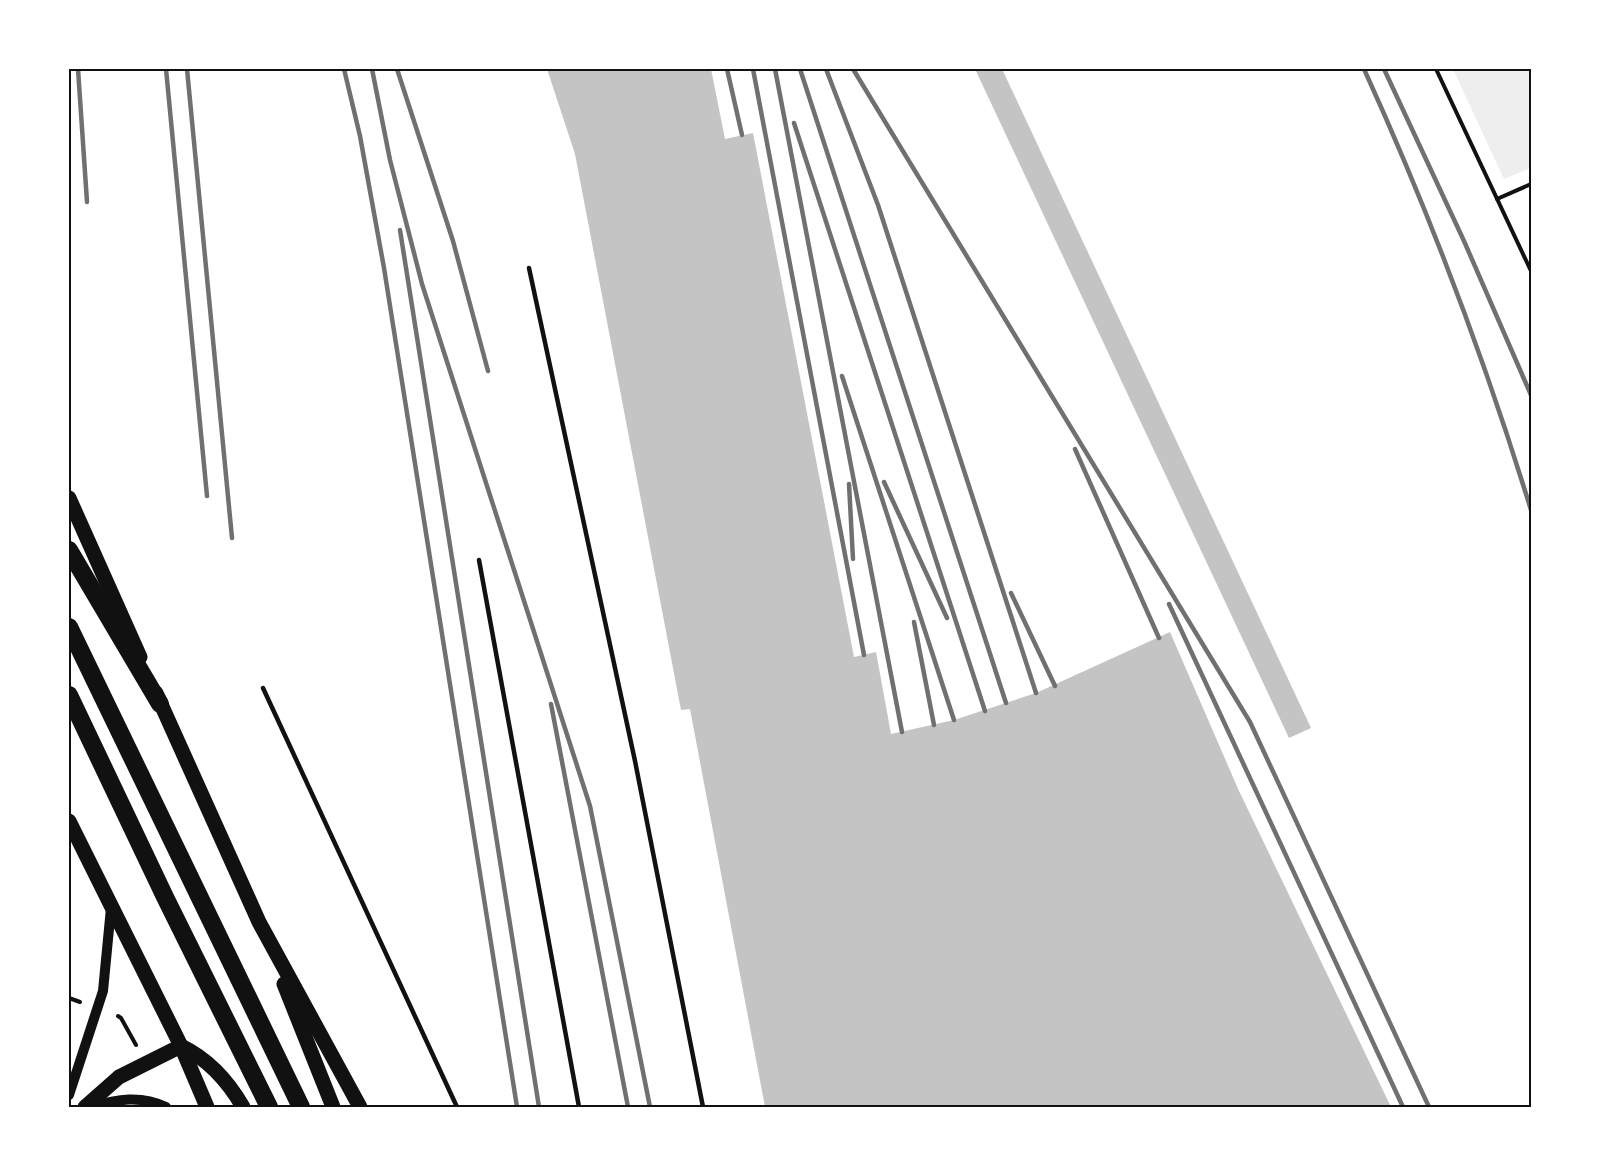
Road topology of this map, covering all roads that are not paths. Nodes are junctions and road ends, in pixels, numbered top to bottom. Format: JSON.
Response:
{"nodes":[{"id":1,"x":530,"y":268,"type":"dead end"},
{"id":2,"x":69,"y":498,"type":"edge"},
{"id":3,"x":69,"y":550,"type":"edge"},
{"id":4,"x":479,"y":560,"type":"dead end"},
{"id":5,"x":69,"y":627,"type":"edge"},
{"id":6,"x":263,"y":688,"type":"dead end"},
{"id":7,"x":69,"y":695,"type":"edge"},
{"id":8,"x":160,"y":704,"type":"junction"},
{"id":9,"x":69,"y":821,"type":"edge"},
{"id":10,"x":111,"y":907,"type":"junction"},
{"id":11,"x":259,"y":922,"type":"junction"},
{"id":12,"x":181,"y":1046,"type":"junction"},
{"id":13,"x":69,"y":1095,"type":"edge"},
{"id":14,"x":85,"y":1107,"type":"edge"},
{"id":15,"x":91,"y":1107,"type":"edge"},
{"id":16,"x":166,"y":1107,"type":"edge"},
{"id":17,"x":207,"y":1107,"type":"edge"},
{"id":18,"x":243,"y":1107,"type":"edge"},
{"id":19,"x":269,"y":1107,"type":"edge"},
{"id":20,"x":301,"y":1107,"type":"edge"},
{"id":21,"x":333,"y":1107,"type":"edge"},
{"id":22,"x":360,"y":1107,"type":"edge"},
{"id":23,"x":457,"y":1107,"type":"edge"},
{"id":24,"x":579,"y":1107,"type":"edge"},
{"id":25,"x":703,"y":1107,"type":"edge"}],
"edges":[{"from":1,"to":25,"type":"lane"},
{"from":2,"to":8,"type":"main road"},
{"from":3,"to":8,"type":"highway"},
{"from":4,"to":24,"type":"lane"},
{"from":5,"to":20,"type":"highway"},
{"from":6,"to":23,"type":"lane"},
{"from":7,"to":19,"type":"highway"},
{"from":8,"to":11,"type":"main road"},
{"from":9,"to":10,"type":"main road"},
{"from":10,"to":12,"type":"main road"},
{"from":10,"to":13,"type":"street"},
{"from":11,"to":21,"type":"main road"},
{"from":11,"to":22,"type":"main road"},
{"from":12,"to":14,"type":"main road"},
{"from":12,"to":17,"type":"main road"},
{"from":12,"to":18,"type":"main road"},
{"from":15,"to":16,"type":"street"}]}
